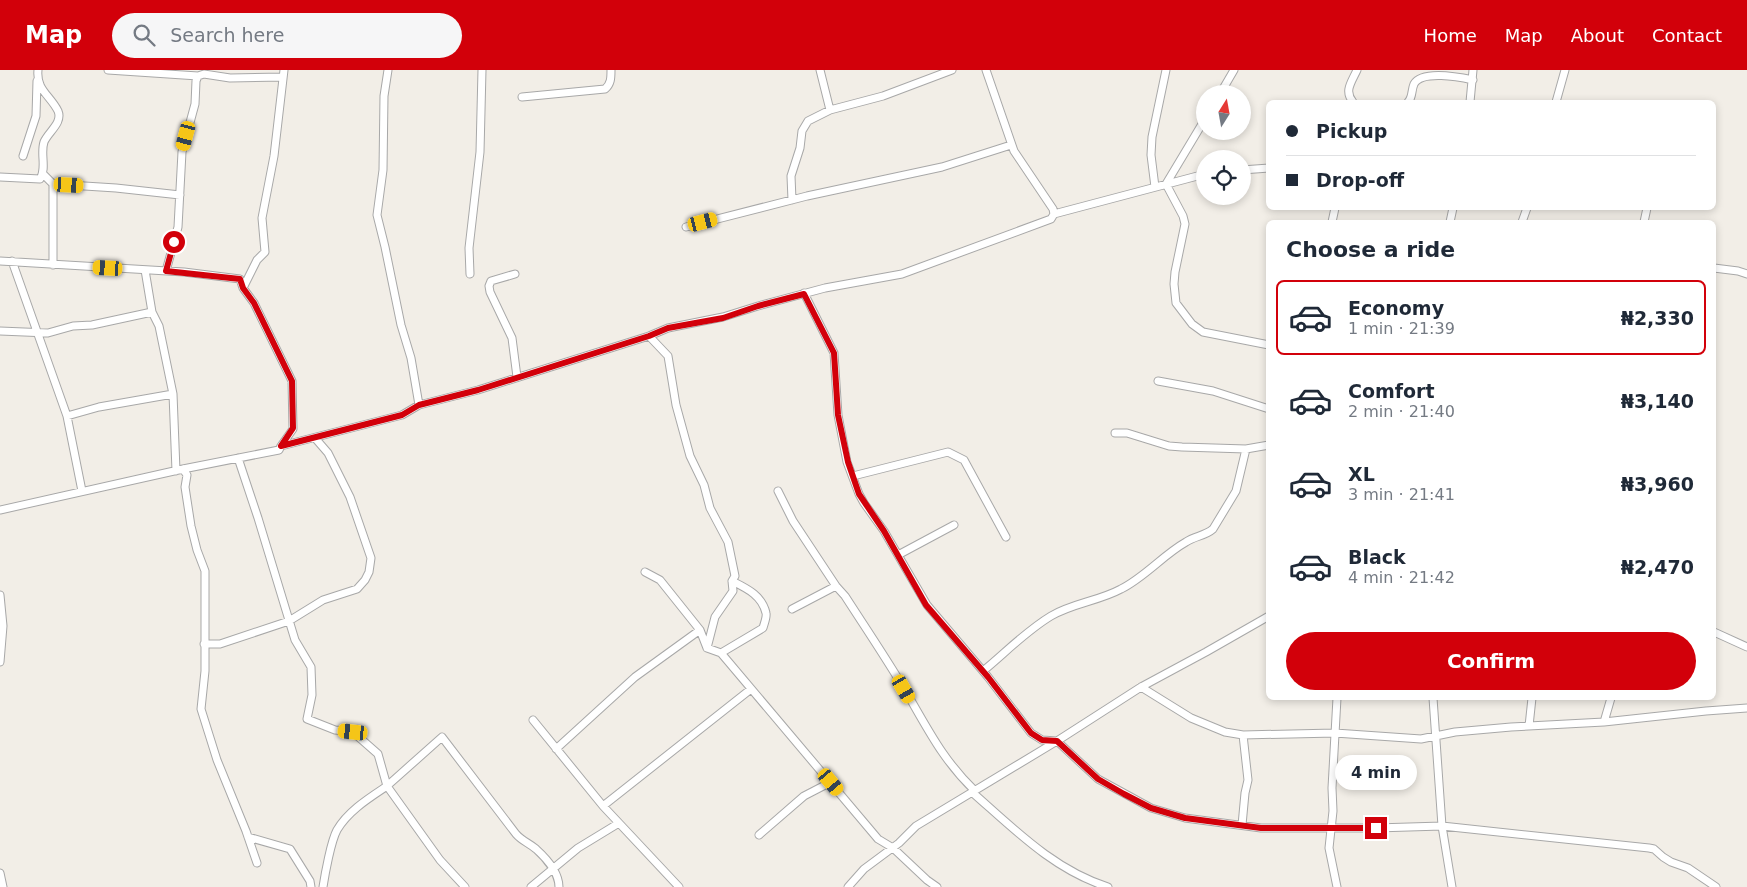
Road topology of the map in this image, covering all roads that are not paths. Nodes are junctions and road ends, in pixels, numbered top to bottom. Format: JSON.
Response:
{"nodes":[{"id":1,"x":38,"y":70,"type":"edge"},
{"id":2,"x":108,"y":70,"type":"edge"},
{"id":3,"x":388,"y":70,"type":"edge"},
{"id":4,"x":482,"y":70,"type":"edge"},
{"id":5,"x":611,"y":70,"type":"edge"},
{"id":6,"x":820,"y":70,"type":"edge"},
{"id":7,"x":952,"y":70,"type":"edge"},
{"id":8,"x":986,"y":70,"type":"edge"},
{"id":9,"x":1166,"y":70,"type":"edge"},
{"id":10,"x":1234,"y":70,"type":"edge"},
{"id":11,"x":1357,"y":70,"type":"edge"},
{"id":12,"x":1473,"y":70,"type":"edge"},
{"id":13,"x":1565,"y":70,"type":"edge"},
{"id":14,"x":284,"y":73,"type":"edge"},
{"id":15,"x":198,"y":76,"type":"junction"},
{"id":16,"x":37,"y":78,"type":"junction"},
{"id":17,"x":1473,"y":80,"type":"junction"},
{"id":18,"x":1225,"y":85,"type":"edge"},
{"id":19,"x":522,"y":97,"type":"dead end"},
{"id":20,"x":1351,"y":100,"type":"edge"},
{"id":21,"x":1410,"y":100,"type":"edge"},
{"id":22,"x":1470,"y":100,"type":"edge"},
{"id":23,"x":1557,"y":100,"type":"edge"},
{"id":24,"x":830,"y":110,"type":"junction"},
{"id":25,"x":1196,"y":134,"type":"edge"},
{"id":26,"x":1011,"y":145,"type":"junction"},
{"id":27,"x":24,"y":156,"type":"dead end"},
{"id":28,"x":1266,"y":168,"type":"edge"},
{"id":29,"x":1251,"y":169,"type":"edge"},
{"id":30,"x":43,"y":174,"type":"junction"},
{"id":31,"x":1196,"y":176,"type":"edge"},
{"id":32,"x":0,"y":177,"type":"edge"},
{"id":33,"x":53,"y":184,"type":"junction"},
{"id":34,"x":1166,"y":184,"type":"junction"},
{"id":35,"x":1155,"y":187,"type":"junction"},
{"id":36,"x":180,"y":195,"type":"junction"},
{"id":37,"x":792,"y":200,"type":"junction"},
{"id":38,"x":1054,"y":214,"type":"junction"},
{"id":39,"x":686,"y":227,"type":"dead end"},
{"id":40,"x":0,"y":261,"type":"edge"},
{"id":41,"x":12,"y":261,"type":"junction"},
{"id":42,"x":53,"y":265,"type":"junction"},
{"id":43,"x":1716,"y":268,"type":"edge"},
{"id":44,"x":145,"y":270,"type":"junction"},
{"id":45,"x":166,"y":271,"type":"junction"},
{"id":46,"x":470,"y":274,"type":"dead end"},
{"id":47,"x":515,"y":274,"type":"dead end"},
{"id":48,"x":1747,"y":274,"type":"edge"},
{"id":49,"x":243,"y":288,"type":"junction"},
{"id":50,"x":804,"y":294,"type":"junction"},
{"id":51,"x":152,"y":312,"type":"junction"},
{"id":52,"x":0,"y":331,"type":"edge"},
{"id":53,"x":38,"y":334,"type":"junction"},
{"id":54,"x":649,"y":336,"type":"junction"},
{"id":55,"x":1266,"y":345,"type":"edge"},
{"id":56,"x":517,"y":377,"type":"junction"},
{"id":57,"x":1158,"y":381,"type":"dead end"},
{"id":58,"x":173,"y":394,"type":"junction"},
{"id":59,"x":419,"y":405,"type":"junction"},
{"id":60,"x":1266,"y":408,"type":"edge"},
{"id":61,"x":67,"y":416,"type":"junction"},
{"id":62,"x":1115,"y":433,"type":"dead end"},
{"id":63,"x":315,"y":438,"type":"junction"},
{"id":64,"x":281,"y":446,"type":"junction"},
{"id":65,"x":1266,"y":446,"type":"edge"},
{"id":66,"x":1246,"y":449,"type":"junction"},
{"id":67,"x":238,"y":458,"type":"junction"},
{"id":68,"x":179,"y":470,"type":"junction"},
{"id":69,"x":853,"y":476,"type":"junction"},
{"id":70,"x":82,"y":491,"type":"junction"},
{"id":71,"x":778,"y":491,"type":"dead end"},
{"id":72,"x":0,"y":510,"type":"edge"},
{"id":73,"x":954,"y":525,"type":"dead end"},
{"id":74,"x":1006,"y":537,"type":"dead end"},
{"id":75,"x":898,"y":555,"type":"junction"},
{"id":76,"x":645,"y":572,"type":"dead end"},
{"id":77,"x":732,"y":581,"type":"junction"},
{"id":78,"x":836,"y":586,"type":"junction"},
{"id":79,"x":0,"y":595,"type":"edge"},
{"id":80,"x":792,"y":609,"type":"dead end"},
{"id":81,"x":1266,"y":618,"type":"edge"},
{"id":82,"x":289,"y":621,"type":"junction"},
{"id":83,"x":700,"y":630,"type":"junction"},
{"id":84,"x":1716,"y":633,"type":"edge"},
{"id":85,"x":204,"y":644,"type":"junction"},
{"id":86,"x":1747,"y":647,"type":"edge"},
{"id":87,"x":707,"y":648,"type":"junction"},
{"id":88,"x":721,"y":653,"type":"junction"},
{"id":89,"x":0,"y":662,"type":"edge"},
{"id":90,"x":983,"y":672,"type":"junction"},
{"id":91,"x":1141,"y":687,"type":"junction"},
{"id":92,"x":751,"y":689,"type":"junction"},
{"id":93,"x":1337,"y":700,"type":"edge"},
{"id":94,"x":1433,"y":700,"type":"edge"},
{"id":95,"x":1532,"y":700,"type":"edge"},
{"id":96,"x":1610,"y":700,"type":"edge"},
{"id":97,"x":1747,"y":708,"type":"edge"},
{"id":98,"x":533,"y":720,"type":"dead end"},
{"id":99,"x":1604,"y":722,"type":"junction"},
{"id":100,"x":1529,"y":726,"type":"junction"},
{"id":101,"x":1335,"y":733,"type":"junction"},
{"id":102,"x":1243,"y":734,"type":"junction"},
{"id":103,"x":1435,"y":736,"type":"junction"},
{"id":104,"x":1057,"y":741,"type":"junction"},
{"id":105,"x":556,"y":749,"type":"junction"},
{"id":106,"x":831,"y":782,"type":"junction"},
{"id":107,"x":386,"y":786,"type":"junction"},
{"id":108,"x":974,"y":792,"type":"junction"},
{"id":109,"x":603,"y":806,"type":"junction"},
{"id":110,"x":619,"y":823,"type":"junction"},
{"id":111,"x":1242,"y":825,"type":"junction"},
{"id":112,"x":1442,"y":826,"type":"junction"},
{"id":113,"x":1330,"y":827,"type":"junction"},
{"id":114,"x":759,"y":835,"type":"dead end"},
{"id":115,"x":248,"y":837,"type":"junction"},
{"id":116,"x":893,"y":848,"type":"junction"},
{"id":117,"x":257,"y":863,"type":"dead end"},
{"id":118,"x":553,"y":870,"type":"junction"},
{"id":119,"x":0,"y":874,"type":"edge"},
{"id":120,"x":2,"y":887,"type":"edge"},
{"id":121,"x":311,"y":887,"type":"edge"},
{"id":122,"x":322,"y":887,"type":"edge"},
{"id":123,"x":466,"y":887,"type":"edge"},
{"id":124,"x":530,"y":887,"type":"edge"},
{"id":125,"x":560,"y":887,"type":"edge"},
{"id":126,"x":679,"y":887,"type":"edge"},
{"id":127,"x":848,"y":887,"type":"edge"},
{"id":128,"x":937,"y":887,"type":"edge"},
{"id":129,"x":1108,"y":887,"type":"edge"},
{"id":130,"x":1337,"y":887,"type":"edge"},
{"id":131,"x":1452,"y":887,"type":"edge"},
{"id":132,"x":1716,"y":887,"type":"edge"}],
"edges":[{"from":1,"to":16,"type":"street"},
{"from":2,"to":15,"type":"street"},
{"from":3,"to":59,"type":"street"},
{"from":4,"to":46,"type":"street"},
{"from":5,"to":19,"type":"street"},
{"from":6,"to":24,"type":"street"},
{"from":7,"to":24,"type":"street"},
{"from":8,"to":26,"type":"street"},
{"from":9,"to":35,"type":"street"},
{"from":10,"to":18,"type":"street"},
{"from":11,"to":20,"type":"street"},
{"from":12,"to":17,"type":"street"},
{"from":13,"to":23,"type":"street"},
{"from":14,"to":15,"type":"street"},
{"from":14,"to":49,"type":"street"},
{"from":15,"to":36,"type":"street"},
{"from":16,"to":27,"type":"street"},
{"from":16,"to":30,"type":"street"},
{"from":17,"to":21,"type":"street"},
{"from":17,"to":22,"type":"street"},
{"from":24,"to":37,"type":"street"},
{"from":25,"to":34,"type":"street"},
{"from":26,"to":37,"type":"street"},
{"from":26,"to":38,"type":"street"},
{"from":28,"to":29,"type":"street"},
{"from":30,"to":32,"type":"street"},
{"from":30,"to":33,"type":"street"},
{"from":31,"to":34,"type":"street"},
{"from":33,"to":36,"type":"street"},
{"from":33,"to":42,"type":"street"},
{"from":34,"to":35,"type":"street"},
{"from":34,"to":55,"type":"street"},
{"from":35,"to":38,"type":"street"},
{"from":36,"to":45,"type":"street"},
{"from":37,"to":39,"type":"street"},
{"from":38,"to":50,"type":"street"},
{"from":40,"to":41,"type":"street"},
{"from":41,"to":42,"type":"street"},
{"from":41,"to":53,"type":"street"},
{"from":42,"to":44,"type":"street"},
{"from":43,"to":48,"type":"street"},
{"from":44,"to":45,"type":"street"},
{"from":44,"to":51,"type":"street"},
{"from":45,"to":49,"type":"street"},
{"from":47,"to":56,"type":"street"},
{"from":49,"to":64,"type":"street"},
{"from":50,"to":54,"type":"street"},
{"from":50,"to":69,"type":"street"},
{"from":51,"to":53,"type":"street"},
{"from":51,"to":58,"type":"street"},
{"from":52,"to":53,"type":"street"},
{"from":53,"to":61,"type":"street"},
{"from":54,"to":56,"type":"street"},
{"from":54,"to":77,"type":"street"},
{"from":56,"to":59,"type":"street"},
{"from":57,"to":60,"type":"street"},
{"from":58,"to":61,"type":"street"},
{"from":58,"to":68,"type":"street"},
{"from":59,"to":63,"type":"street"},
{"from":61,"to":70,"type":"street"},
{"from":62,"to":66,"type":"street"},
{"from":63,"to":64,"type":"street"},
{"from":63,"to":82,"type":"street"},
{"from":64,"to":67,"type":"street"},
{"from":65,"to":66,"type":"street"},
{"from":66,"to":90,"type":"street"},
{"from":67,"to":68,"type":"street"},
{"from":67,"to":82,"type":"street"},
{"from":68,"to":70,"type":"street"},
{"from":68,"to":85,"type":"street"},
{"from":69,"to":74,"type":"street"},
{"from":69,"to":75,"type":"street"},
{"from":70,"to":72,"type":"street"},
{"from":71,"to":78,"type":"street"},
{"from":73,"to":75,"type":"street"},
{"from":75,"to":90,"type":"street"},
{"from":76,"to":83,"type":"street"},
{"from":77,"to":87,"type":"street"},
{"from":77,"to":88,"type":"street"},
{"from":78,"to":80,"type":"street"},
{"from":78,"to":108,"type":"street"},
{"from":79,"to":89,"type":"street"},
{"from":81,"to":91,"type":"street"},
{"from":82,"to":85,"type":"street"},
{"from":82,"to":107,"type":"street"},
{"from":83,"to":87,"type":"street"},
{"from":83,"to":105,"type":"street"},
{"from":84,"to":86,"type":"street"},
{"from":85,"to":115,"type":"street"},
{"from":87,"to":88,"type":"street"},
{"from":88,"to":92,"type":"street"},
{"from":90,"to":104,"type":"street"},
{"from":91,"to":102,"type":"street"},
{"from":91,"to":104,"type":"street"},
{"from":92,"to":106,"type":"street"},
{"from":92,"to":109,"type":"street"},
{"from":93,"to":101,"type":"street"},
{"from":94,"to":103,"type":"street"},
{"from":95,"to":100,"type":"street"},
{"from":96,"to":99,"type":"street"},
{"from":97,"to":99,"type":"street"},
{"from":98,"to":105,"type":"street"},
{"from":99,"to":100,"type":"street"},
{"from":100,"to":103,"type":"street"},
{"from":101,"to":102,"type":"street"},
{"from":101,"to":103,"type":"street"},
{"from":101,"to":113,"type":"street"},
{"from":102,"to":111,"type":"street"},
{"from":103,"to":112,"type":"street"},
{"from":104,"to":108,"type":"street"},
{"from":104,"to":111,"type":"street"},
{"from":105,"to":109,"type":"street"},
{"from":106,"to":114,"type":"street"},
{"from":106,"to":116,"type":"street"},
{"from":107,"to":118,"type":"street"},
{"from":107,"to":122,"type":"street"},
{"from":107,"to":123,"type":"street"},
{"from":108,"to":116,"type":"street"},
{"from":108,"to":129,"type":"street"},
{"from":109,"to":110,"type":"street"},
{"from":110,"to":118,"type":"street"},
{"from":110,"to":126,"type":"street"},
{"from":111,"to":113,"type":"street"},
{"from":112,"to":113,"type":"street"},
{"from":112,"to":131,"type":"street"},
{"from":112,"to":132,"type":"street"},
{"from":113,"to":130,"type":"street"},
{"from":115,"to":117,"type":"street"},
{"from":115,"to":121,"type":"street"},
{"from":116,"to":127,"type":"street"},
{"from":116,"to":128,"type":"street"},
{"from":118,"to":124,"type":"street"},
{"from":118,"to":125,"type":"street"},
{"from":119,"to":120,"type":"street"}]}
